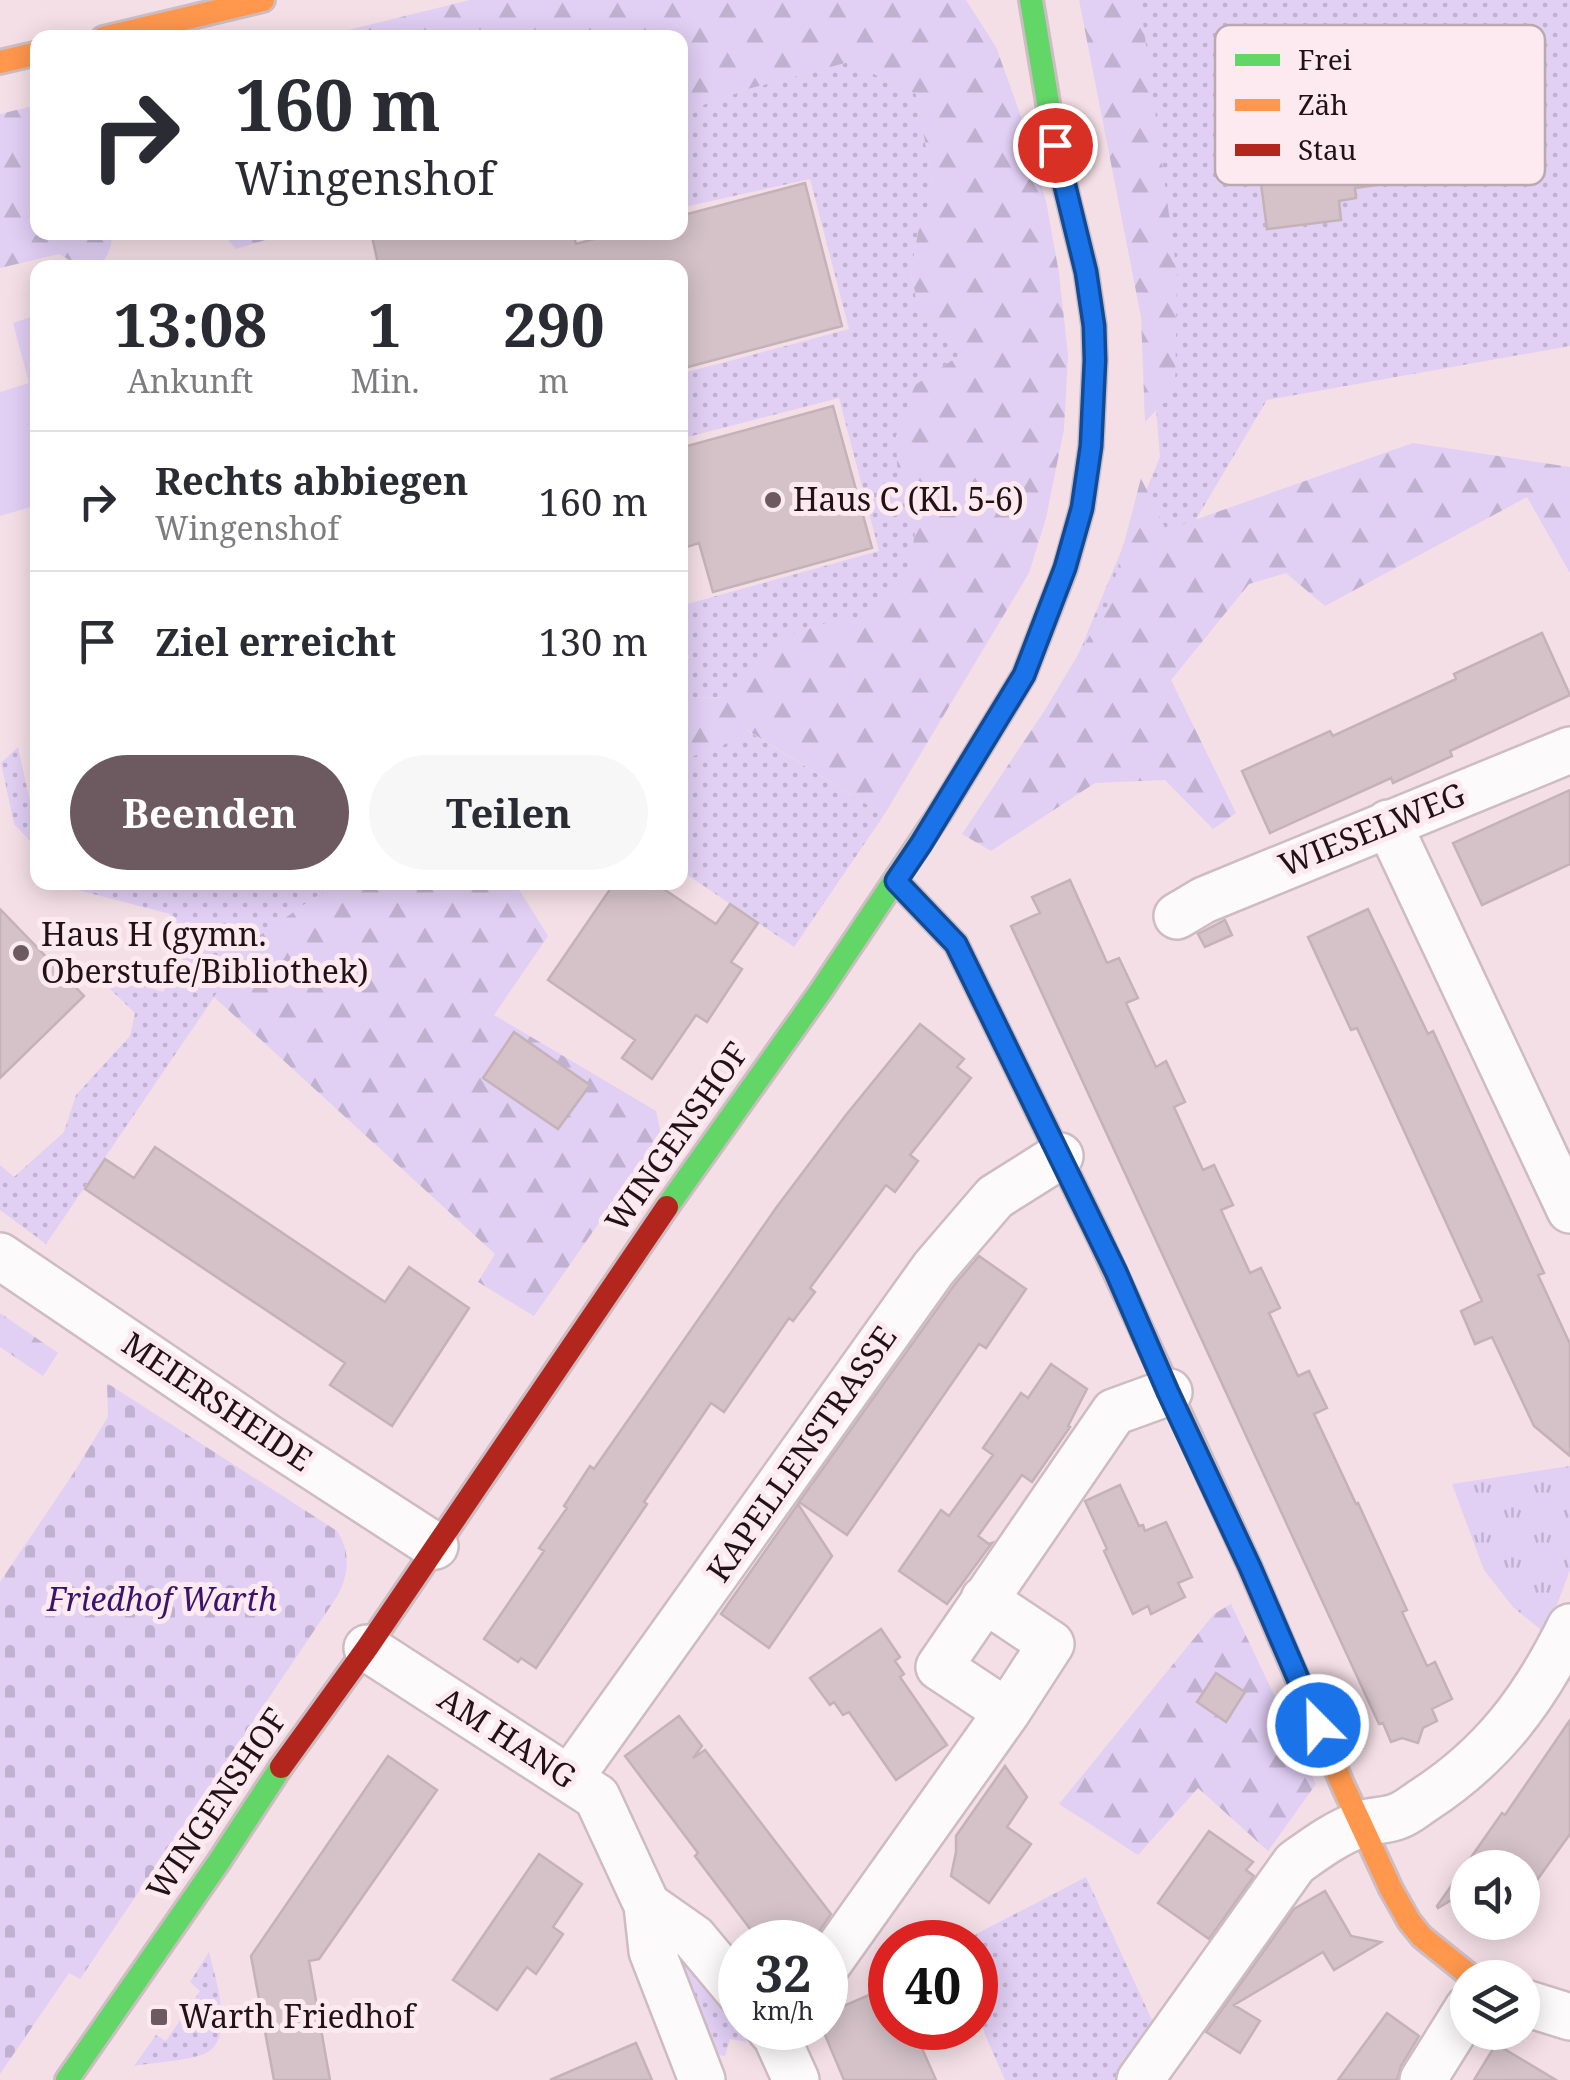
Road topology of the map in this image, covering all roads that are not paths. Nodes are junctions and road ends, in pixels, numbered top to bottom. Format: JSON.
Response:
{"nodes":[{"id":1,"x":263,"y":0,"type":"edge"},
{"id":2,"x":1031,"y":0,"type":"edge"},
{"id":3,"x":137,"y":30,"type":"edge"},
{"id":4,"x":1016,"y":54,"type":"dead end"},
{"id":5,"x":30,"y":55,"type":"edge"},
{"id":6,"x":0,"y":62,"type":"edge"},
{"id":7,"x":1055,"y":145,"type":"junction"},
{"id":8,"x":1570,"y":750,"type":"edge"},
{"id":9,"x":1388,"y":824,"type":"junction"},
{"id":10,"x":896,"y":881,"type":"junction"},
{"id":11,"x":1177,"y":916,"type":"dead end"},
{"id":12,"x":1060,"y":1156,"type":"junction"},
{"id":13,"x":1570,"y":1210,"type":"edge"},
{"id":14,"x":0,"y":1256,"type":"edge"},
{"id":15,"x":1168,"y":1392,"type":"junction"},
{"id":16,"x":435,"y":1546,"type":"junction"},
{"id":17,"x":984,"y":1599,"type":"junction"},
{"id":18,"x":1570,"y":1627,"type":"edge"},
{"id":19,"x":367,"y":1648,"type":"junction"},
{"id":20,"x":1006,"y":1712,"type":"junction"},
{"id":21,"x":570,"y":1778,"type":"junction"},
{"id":22,"x":1363,"y":1823,"type":"junction"},
{"id":23,"x":647,"y":1904,"type":"junction"},
{"id":24,"x":848,"y":1935,"type":"edge"},
{"id":25,"x":1450,"y":1961,"type":"edge"},
{"id":26,"x":718,"y":1967,"type":"edge"},
{"id":27,"x":1540,"y":2008,"type":"edge"},
{"id":28,"x":1570,"y":2018,"type":"edge"},
{"id":29,"x":1450,"y":2037,"type":"edge"},
{"id":30,"x":784,"y":2050,"type":"edge"},
{"id":31,"x":67,"y":2080,"type":"edge"},
{"id":32,"x":702,"y":2080,"type":"edge"},
{"id":33,"x":796,"y":2080,"type":"edge"},
{"id":34,"x":1140,"y":2080,"type":"edge"},
{"id":35,"x":1423,"y":2080,"type":"edge"}],
"edges":[{"from":1,"to":3,"type":"main road"},
{"from":2,"to":7,"type":"main road","name":"WINGENSHOF"},
{"from":4,"to":7,"type":"main road","name":"WINGENSHOF"},
{"from":5,"to":6,"type":"main road"},
{"from":7,"to":10,"type":"main road","name":"WINGENSHOF"},
{"from":8,"to":9,"type":"street","name":"WIESELWEG"},
{"from":9,"to":11,"type":"street","name":"WIESELWEG"},
{"from":9,"to":13,"type":"street"},
{"from":10,"to":12,"type":"main road"},
{"from":10,"to":16,"type":"main road","name":"WINGENSHOF"},
{"from":12,"to":15,"type":"main road"},
{"from":12,"to":21,"type":"street","name":"KAPELLENSTRASSE"},
{"from":14,"to":16,"type":"street","name":"MEIERSHEIDE"},
{"from":15,"to":17,"type":"street"},
{"from":15,"to":22,"type":"main road"},
{"from":16,"to":19,"type":"main road","name":"WINGENSHOF"},
{"from":17,"to":20,"type":"street"},
{"from":17,"to":20,"type":"street"},
{"from":18,"to":22,"type":"street"},
{"from":19,"to":21,"type":"street","name":"AM HANG"},
{"from":19,"to":31,"type":"main road","name":"WINGENSHOF"},
{"from":20,"to":24,"type":"street"},
{"from":21,"to":23,"type":"street","name":"AM HANG"},
{"from":22,"to":25,"type":"main road"},
{"from":22,"to":34,"type":"street"},
{"from":23,"to":26,"type":"street","name":"AM HANG"},
{"from":23,"to":32,"type":"street","name":"AM HANG"},
{"from":27,"to":28,"type":"street"},
{"from":29,"to":35,"type":"street"},
{"from":30,"to":33,"type":"street"}]}
